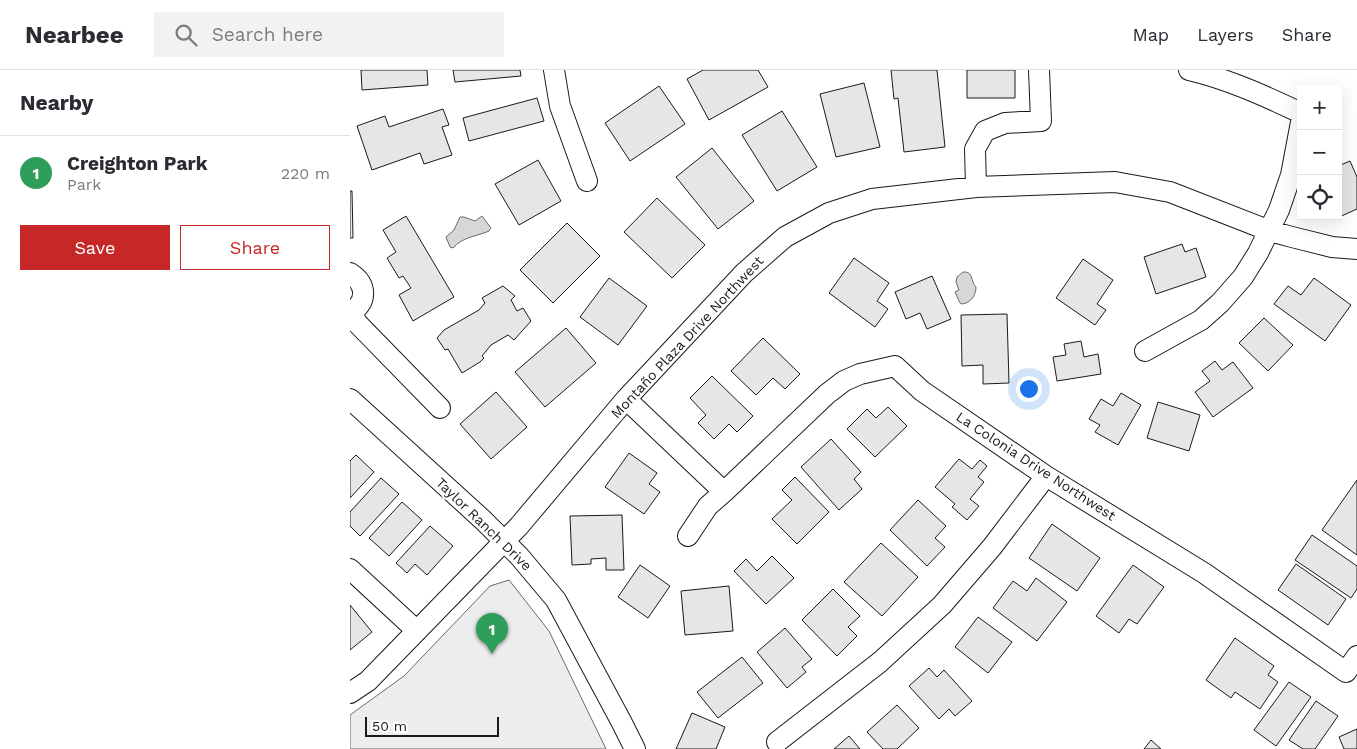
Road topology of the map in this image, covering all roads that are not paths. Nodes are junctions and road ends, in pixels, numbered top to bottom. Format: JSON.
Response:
{"nodes":[{"id":1,"x":554,"y":70,"type":"edge"},
{"id":2,"x":1039,"y":70,"type":"edge"},
{"id":3,"x":1190,"y":70,"type":"edge"},
{"id":4,"x":1297,"y":111,"type":"edge"},
{"id":5,"x":1300,"y":130,"type":"edge"},
{"id":6,"x":587,"y":180,"type":"dead end"},
{"id":7,"x":976,"y":187,"type":"junction"},
{"id":8,"x":1270,"y":231,"type":"junction"},
{"id":9,"x":1357,"y":249,"type":"edge"},
{"id":10,"x":350,"y":273,"type":"edge"},
{"id":11,"x":350,"y":313,"type":"edge"},
{"id":12,"x":1145,"y":351,"type":"dead end"},
{"id":13,"x":350,"y":398,"type":"edge"},
{"id":14,"x":626,"y":399,"type":"junction"},
{"id":15,"x":440,"y":408,"type":"dead end"},
{"id":16,"x":1046,"y":476,"type":"junction"},
{"id":17,"x":724,"y":492,"type":"junction"},
{"id":18,"x":688,"y":536,"type":"dead end"},
{"id":19,"x":504,"y":540,"type":"junction"},
{"id":20,"x":350,"y":569,"type":"edge"},
{"id":21,"x":417,"y":631,"type":"junction"},
{"id":22,"x":1357,"y":656,"type":"edge"},
{"id":23,"x":350,"y":693,"type":"edge"},
{"id":24,"x":777,"y":742,"type":"dead end"},
{"id":25,"x":635,"y":749,"type":"edge"}],
"edges":[{"from":1,"to":6,"type":"street"},
{"from":2,"to":7,"type":"street"},
{"from":3,"to":4,"type":"street"},
{"from":5,"to":8,"type":"street"},
{"from":7,"to":8,"type":"street","name":"Montaño Plaza Drive Northwest"},
{"from":7,"to":14,"type":"street","name":"Montaño Plaza Drive Northwest"},
{"from":8,"to":9,"type":"street","name":"Montaño Plaza Drive Northwest"},
{"from":8,"to":12,"type":"street"},
{"from":10,"to":11,"type":"street"},
{"from":11,"to":15,"type":"street"},
{"from":13,"to":19,"type":"street","name":"Taylor Ranch Drive"},
{"from":14,"to":17,"type":"street"},
{"from":14,"to":19,"type":"street","name":"Montaño Plaza Drive Northwest"},
{"from":16,"to":17,"type":"street","name":"La Colonia Drive Northwest"},
{"from":16,"to":22,"type":"street","name":"La Colonia Drive Northwest"},
{"from":16,"to":24,"type":"street"},
{"from":17,"to":18,"type":"street","name":"La Colonia Drive Northwest"},
{"from":19,"to":21,"type":"street","name":"Montaño Plaza Drive Northwest"},
{"from":19,"to":25,"type":"street","name":"Taylor Ranch Drive"},
{"from":20,"to":21,"type":"street"},
{"from":21,"to":23,"type":"street","name":"Montaño Plaza Drive Northwest"}]}
